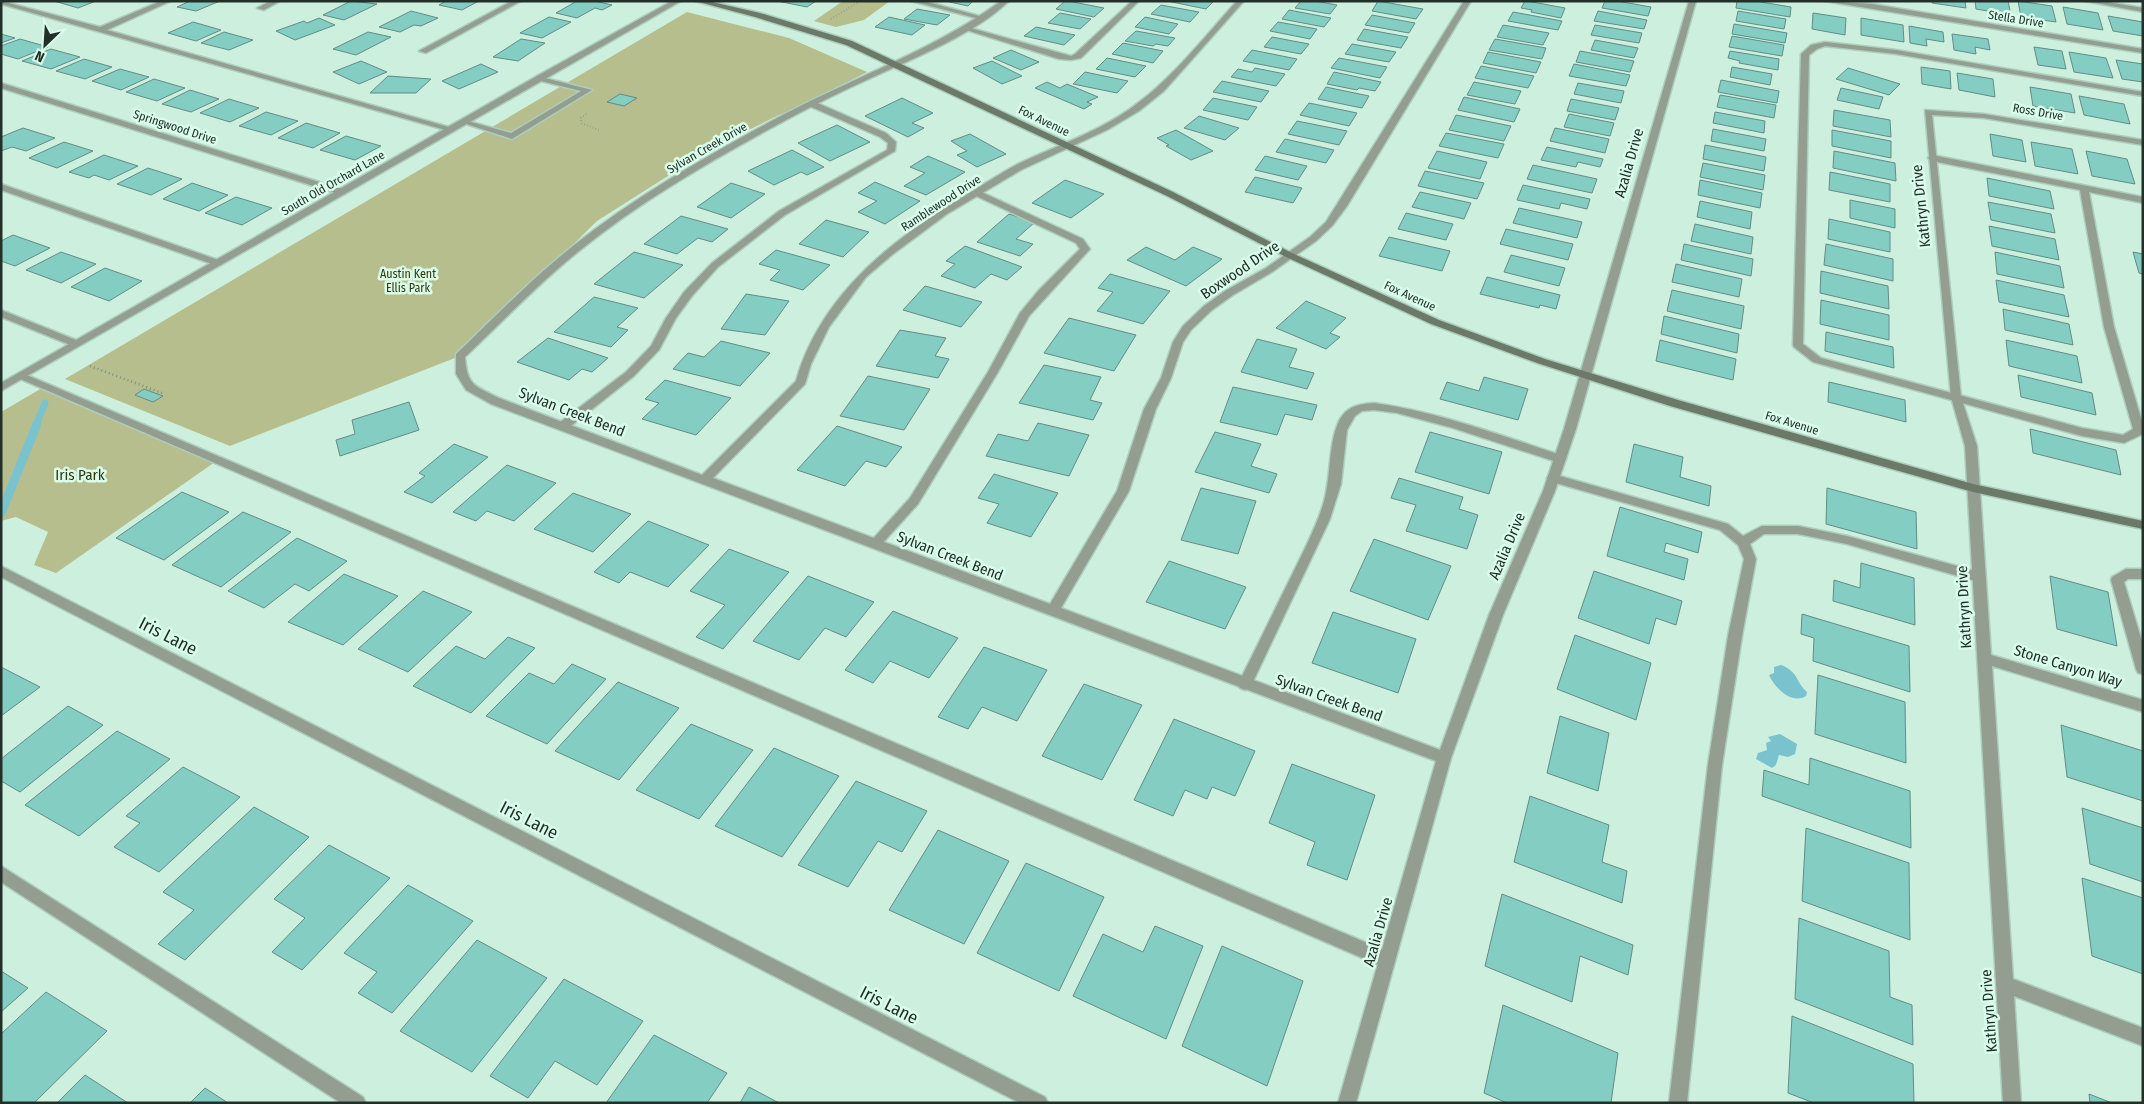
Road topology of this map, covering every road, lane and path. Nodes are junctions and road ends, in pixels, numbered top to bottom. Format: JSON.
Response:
{"nodes":[{"id":1,"x":168,"y":1,"type":"edge"},
{"id":2,"x":277,"y":1,"type":"edge"},
{"id":3,"x":518,"y":1,"type":"edge"},
{"id":4,"x":678,"y":1,"type":"edge"},
{"id":5,"x":698,"y":1,"type":"edge"},
{"id":6,"x":860,"y":1,"type":"edge"},
{"id":7,"x":914,"y":1,"type":"edge"},
{"id":8,"x":1006,"y":1,"type":"edge"},
{"id":9,"x":1136,"y":1,"type":"edge"},
{"id":10,"x":1241,"y":1,"type":"edge"},
{"id":11,"x":1468,"y":1,"type":"edge"},
{"id":12,"x":1693,"y":1,"type":"edge"},
{"id":13,"x":1827,"y":1,"type":"edge"},
{"id":14,"x":2088,"y":1,"type":"edge"},
{"id":15,"x":1,"y":2,"type":"edge"},
{"id":16,"x":1872,"y":4,"type":"edge"},
{"id":17,"x":261,"y":8,"type":"dead end"},
{"id":18,"x":2143,"y":10,"type":"edge"},
{"id":19,"x":983,"y":18,"type":"junction"},
{"id":20,"x":967,"y":29,"type":"junction"},
{"id":21,"x":100,"y":30,"type":"junction"},
{"id":22,"x":811,"y":30,"type":"junction"},
{"id":23,"x":423,"y":51,"type":"dead end"},
{"id":24,"x":2143,"y":51,"type":"edge"},
{"id":25,"x":896,"y":65,"type":"junction"},
{"id":26,"x":540,"y":78,"type":"junction"},
{"id":27,"x":1,"y":85,"type":"edge"},
{"id":28,"x":2143,"y":94,"type":"edge"},
{"id":29,"x":812,"y":104,"type":"junction"},
{"id":30,"x":1928,"y":112,"type":"joint"},
{"id":31,"x":464,"y":122,"type":"junction"},
{"id":32,"x":452,"y":129,"type":"junction"},
{"id":33,"x":2143,"y":143,"type":"edge"},
{"id":34,"x":1065,"y":146,"type":"junction"},
{"id":35,"x":1932,"y":158,"type":"junction"},
{"id":36,"x":1,"y":187,"type":"edge"},
{"id":37,"x":2084,"y":188,"type":"junction"},
{"id":38,"x":342,"y":192,"type":"junction"},
{"id":39,"x":977,"y":193,"type":"junction"},
{"id":40,"x":2143,"y":200,"type":"edge"},
{"id":41,"x":1289,"y":255,"type":"junction"},
{"id":42,"x":218,"y":263,"type":"junction"},
{"id":43,"x":1,"y":313,"type":"edge"},
{"id":44,"x":77,"y":344,"type":"junction"},
{"id":45,"x":90,"y":366,"type":"dead end"},
{"id":46,"x":461,"y":367,"type":"joint"},
{"id":47,"x":1584,"y":375,"type":"junction"},
{"id":48,"x":22,"y":376,"type":"junction"},
{"id":49,"x":1,"y":388,"type":"edge"},
{"id":50,"x":162,"y":393,"type":"dead end"},
{"id":51,"x":1956,"y":397,"type":"junction"},
{"id":52,"x":563,"y":426,"type":"junction"},
{"id":53,"x":1560,"y":460,"type":"junction"},
{"id":54,"x":1553,"y":478,"type":"junction"},
{"id":55,"x":705,"y":480,"type":"junction"},
{"id":56,"x":1973,"y":488,"type":"junction"},
{"id":57,"x":2143,"y":526,"type":"edge"},
{"id":58,"x":1743,"y":542,"type":"junction"},
{"id":59,"x":875,"y":544,"type":"junction"},
{"id":60,"x":1,"y":571,"type":"edge"},
{"id":61,"x":2143,"y":574,"type":"edge"},
{"id":62,"x":1979,"y":577,"type":"junction"},
{"id":63,"x":1052,"y":612,"type":"junction"},
{"id":64,"x":1984,"y":658,"type":"junction"},
{"id":65,"x":2143,"y":669,"type":"edge"},
{"id":66,"x":1245,"y":684,"type":"junction"},
{"id":67,"x":2143,"y":706,"type":"edge"},
{"id":68,"x":1444,"y":758,"type":"junction"},
{"id":69,"x":1,"y":873,"type":"edge"},
{"id":70,"x":1387,"y":960,"type":"junction"},
{"id":71,"x":2004,"y":984,"type":"junction"},
{"id":72,"x":2143,"y":1037,"type":"edge"},
{"id":73,"x":357,"y":1103,"type":"edge"},
{"id":74,"x":1039,"y":1103,"type":"edge"},
{"id":75,"x":1347,"y":1103,"type":"edge"},
{"id":76,"x":1678,"y":1103,"type":"edge"},
{"id":77,"x":2012,"y":1103,"type":"edge"}],
"edges":[{"from":1,"to":21,"type":"street"},
{"from":2,"to":17,"type":"street"},
{"from":3,"to":23,"type":"street"},
{"from":4,"to":26,"type":"street","name":"South Old Orchard Lane"},
{"from":5,"to":22,"type":"main road","name":"Fox Avenue"},
{"from":6,"to":22,"type":"path"},
{"from":7,"to":19,"type":"street"},
{"from":8,"to":19,"type":"street","name":"Sylvan Creek Drive"},
{"from":9,"to":20,"type":"street"},
{"from":10,"to":34,"type":"street","name":"Ramblewood Drive"},
{"from":11,"to":41,"type":"street","name":"Boxwood Drive"},
{"from":12,"to":47,"type":"street","name":"Azalia Drive"},
{"from":13,"to":16,"type":"street","name":"Stella Drive"},
{"from":14,"to":18,"type":"street"},
{"from":15,"to":21,"type":"street"},
{"from":16,"to":24,"type":"street","name":"Stella Drive"},
{"from":19,"to":20,"type":"street","name":"Sylvan Creek Drive"},
{"from":20,"to":25,"type":"street","name":"Sylvan Creek Drive"},
{"from":21,"to":32,"type":"street"},
{"from":22,"to":25,"type":"main road","name":"Fox Avenue"},
{"from":25,"to":29,"type":"street","name":"Sylvan Creek Drive"},
{"from":25,"to":34,"type":"main road","name":"Fox Avenue"},
{"from":26,"to":31,"type":"street","name":"South Old Orchard Lane"},
{"from":26,"to":31,"type":"street"},
{"from":27,"to":38,"type":"street","name":"Springwood Drive"},
{"from":28,"to":51,"type":"street"},
{"from":29,"to":46,"type":"street","name":"Sylvan Creek Drive"},
{"from":29,"to":52,"type":"street"},
{"from":30,"to":33,"type":"street","name":"Ross Drive"},
{"from":30,"to":35,"type":"street","name":"Kathryn Drive"},
{"from":31,"to":32,"type":"street","name":"South Old Orchard Lane"},
{"from":32,"to":38,"type":"street","name":"South Old Orchard Lane"},
{"from":34,"to":39,"type":"street","name":"Ramblewood Drive"},
{"from":34,"to":41,"type":"main road","name":"Fox Avenue"},
{"from":35,"to":37,"type":"street"},
{"from":35,"to":51,"type":"street","name":"Kathryn Drive"},
{"from":36,"to":42,"type":"street"},
{"from":37,"to":40,"type":"street"},
{"from":37,"to":51,"type":"street"},
{"from":38,"to":42,"type":"street","name":"South Old Orchard Lane"},
{"from":39,"to":55,"type":"street","name":"Ramblewood Drive"},
{"from":39,"to":59,"type":"street"},
{"from":41,"to":47,"type":"main road","name":"Fox Avenue"},
{"from":41,"to":63,"type":"street","name":"Boxwood Drive"},
{"from":42,"to":44,"type":"street","name":"South Old Orchard Lane"},
{"from":43,"to":44,"type":"street"},
{"from":44,"to":48,"type":"street","name":"South Old Orchard Lane"},
{"from":45,"to":50,"type":"path"},
{"from":46,"to":52,"type":"street","name":"Sylvan Creek Bend"},
{"from":47,"to":53,"type":"street","name":"Azalia Drive"},
{"from":47,"to":56,"type":"main road","name":"Fox Avenue"},
{"from":48,"to":49,"type":"street","name":"South Old Orchard Lane"},
{"from":48,"to":70,"type":"street"},
{"from":51,"to":56,"type":"street","name":"Kathryn Drive"},
{"from":52,"to":55,"type":"street","name":"Sylvan Creek Bend"},
{"from":53,"to":54,"type":"street","name":"Azalia Drive"},
{"from":53,"to":66,"type":"street"},
{"from":54,"to":58,"type":"street"},
{"from":54,"to":68,"type":"street","name":"Azalia Drive"},
{"from":55,"to":59,"type":"street","name":"Sylvan Creek Bend"},
{"from":56,"to":57,"type":"main road","name":"Fox Avenue"},
{"from":56,"to":62,"type":"street","name":"Kathryn Drive"},
{"from":58,"to":62,"type":"street"},
{"from":58,"to":76,"type":"street"},
{"from":59,"to":63,"type":"street","name":"Sylvan Creek Bend"},
{"from":60,"to":74,"type":"street","name":"Iris Lane"},
{"from":61,"to":65,"type":"street"},
{"from":62,"to":64,"type":"street","name":"Kathryn Drive"},
{"from":63,"to":66,"type":"street","name":"Sylvan Creek Bend"},
{"from":64,"to":67,"type":"street","name":"Stone Canyon Way"},
{"from":64,"to":71,"type":"street","name":"Kathryn Drive"},
{"from":66,"to":68,"type":"street","name":"Sylvan Creek Bend"},
{"from":68,"to":70,"type":"street","name":"Azalia Drive"},
{"from":69,"to":73,"type":"street"},
{"from":70,"to":75,"type":"street","name":"Azalia Drive"},
{"from":71,"to":72,"type":"street"},
{"from":71,"to":77,"type":"street","name":"Kathryn Drive"}]}
